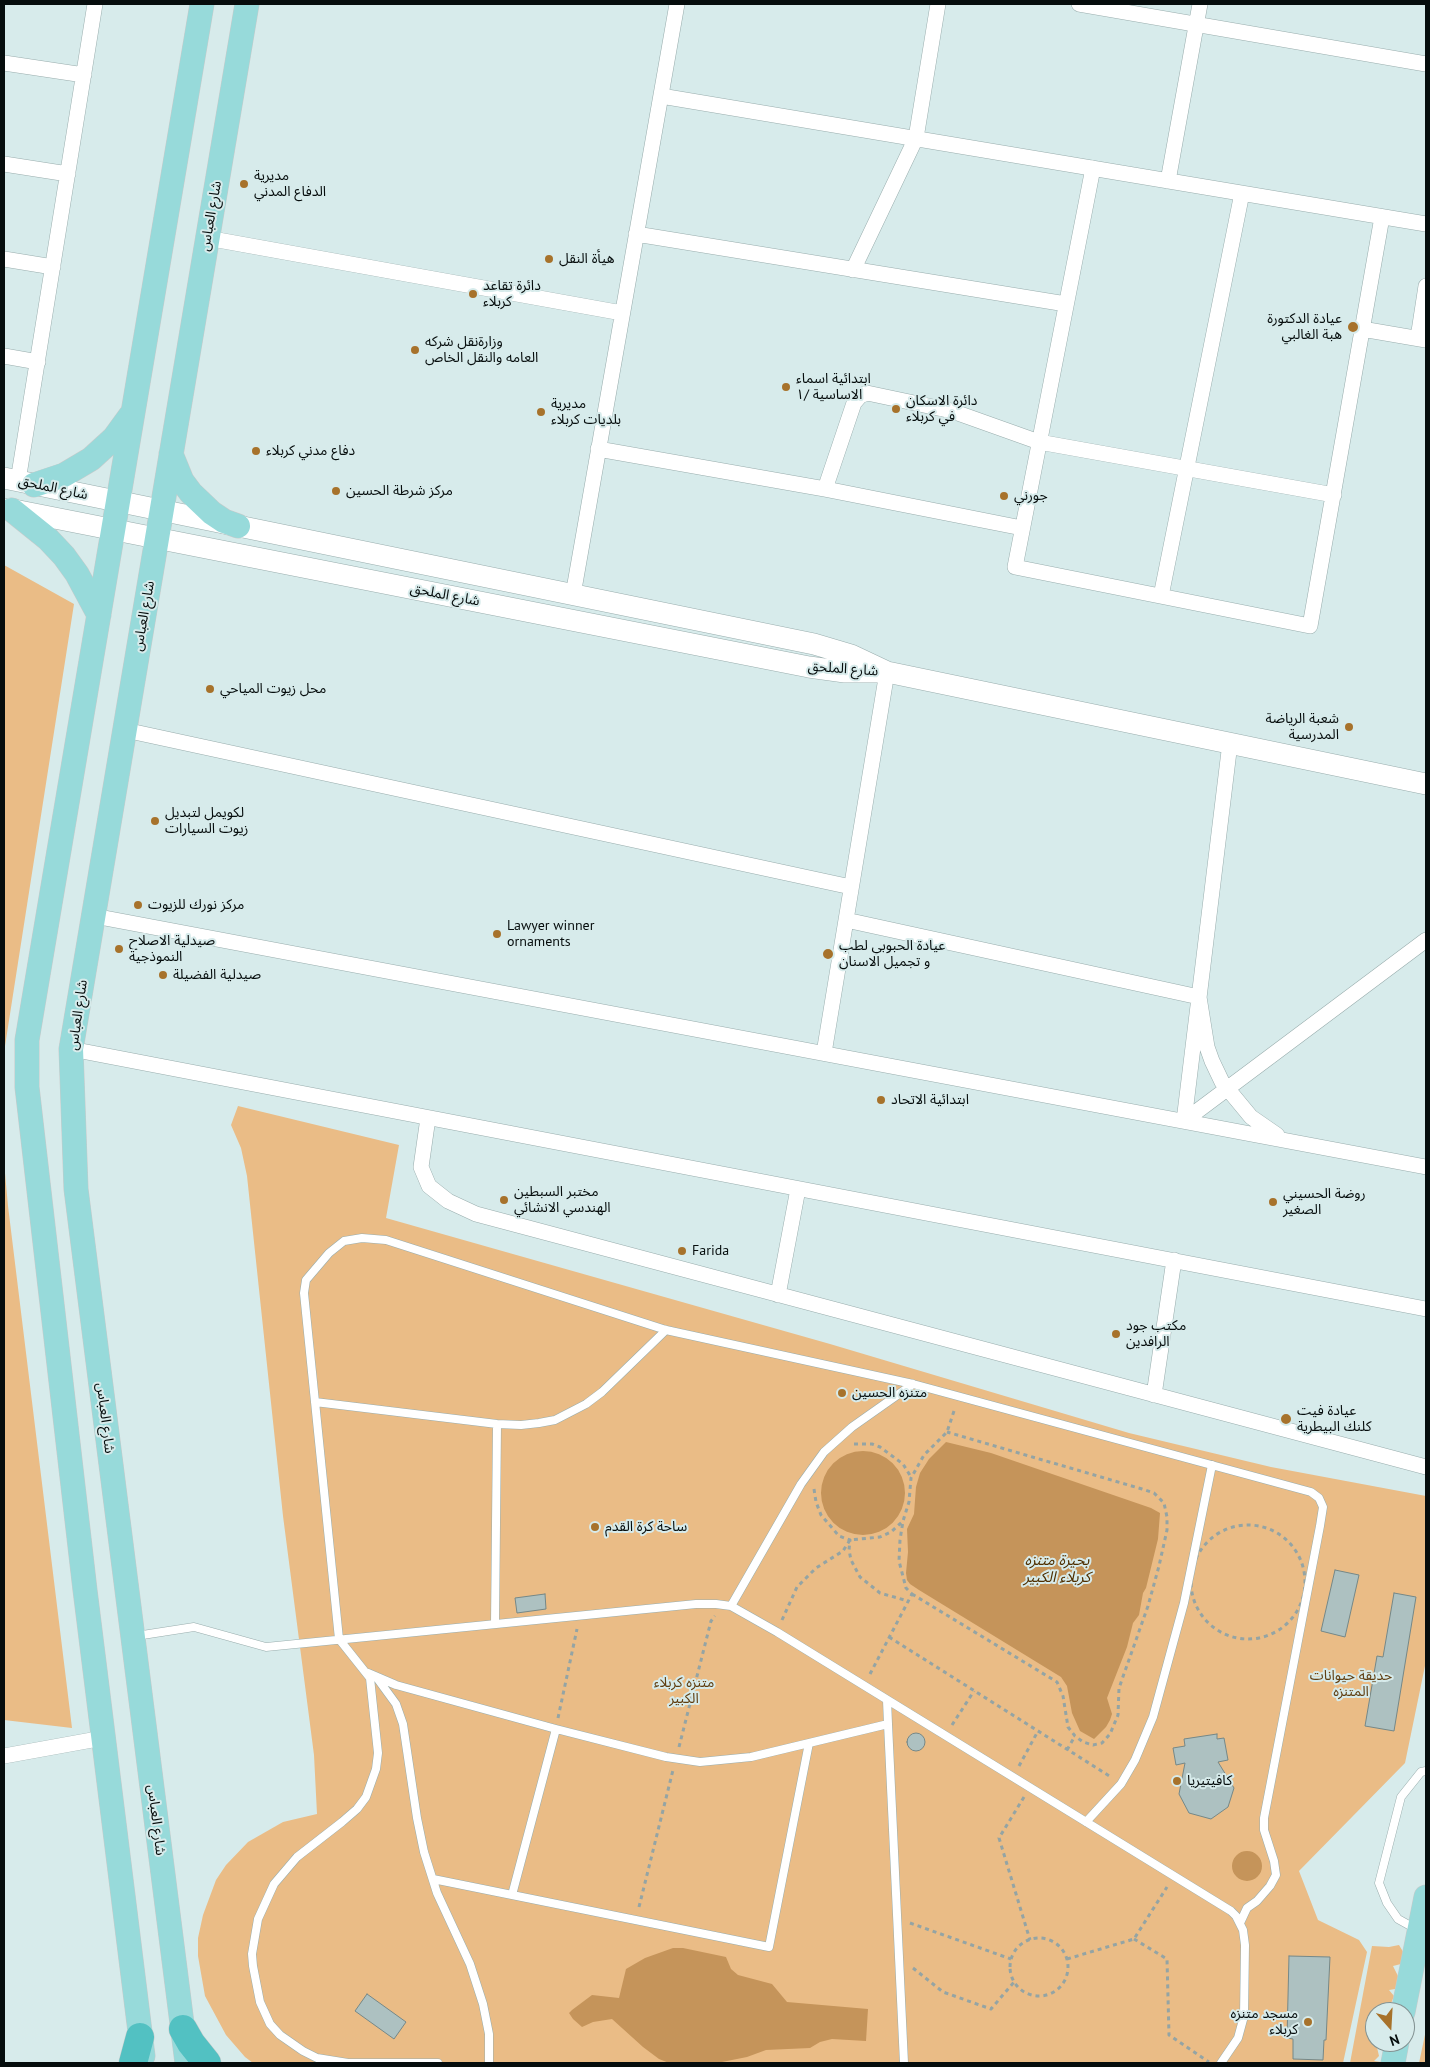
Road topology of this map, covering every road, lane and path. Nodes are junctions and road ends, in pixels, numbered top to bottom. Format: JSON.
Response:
{"nodes":[{"id":1,"x":95,"y":4,"type":"edge"},
{"id":2,"x":202,"y":4,"type":"edge"},
{"id":3,"x":247,"y":4,"type":"edge"},
{"id":4,"x":677,"y":4,"type":"edge"},
{"id":5,"x":938,"y":4,"type":"edge"},
{"id":6,"x":1079,"y":4,"type":"edge"},
{"id":7,"x":1200,"y":4,"type":"edge"},
{"id":8,"x":1197,"y":24,"type":"junction"},
{"id":9,"x":4,"y":63,"type":"edge"},
{"id":10,"x":1426,"y":64,"type":"edge"},
{"id":11,"x":84,"y":75,"type":"junction"},
{"id":12,"x":661,"y":96,"type":"junction"},
{"id":13,"x":916,"y":138,"type":"junction"},
{"id":14,"x":4,"y":164,"type":"edge"},
{"id":15,"x":1093,"y":168,"type":"junction"},
{"id":16,"x":68,"y":174,"type":"junction"},
{"id":17,"x":1168,"y":181,"type":"junction"},
{"id":18,"x":1242,"y":193,"type":"junction"},
{"id":19,"x":1382,"y":216,"type":"junction"},
{"id":20,"x":1426,"y":224,"type":"edge"},
{"id":21,"x":636,"y":234,"type":"junction"},
{"id":22,"x":208,"y":238,"type":"junction"},
{"id":23,"x":4,"y":260,"type":"edge"},
{"id":24,"x":54,"y":267,"type":"junction"},
{"id":25,"x":853,"y":270,"type":"junction"},
{"id":26,"x":1426,"y":286,"type":"edge"},
{"id":27,"x":1066,"y":304,"type":"junction"},
{"id":28,"x":622,"y":313,"type":"junction"},
{"id":29,"x":1362,"y":329,"type":"junction"},
{"id":30,"x":1422,"y":339,"type":"edge"},
{"id":31,"x":4,"y":356,"type":"edge"},
{"id":32,"x":38,"y":362,"type":"junction"},
{"id":33,"x":133,"y":413,"type":"junction"},
{"id":34,"x":1039,"y":442,"type":"junction"},
{"id":35,"x":598,"y":449,"type":"junction"},
{"id":36,"x":171,"y":454,"type":"junction"},
{"id":37,"x":1187,"y":468,"type":"junction"},
{"id":38,"x":19,"y":482,"type":"edge"},
{"id":39,"x":825,"y":489,"type":"junction"},
{"id":40,"x":1334,"y":495,"type":"junction"},
{"id":41,"x":118,"y":502,"type":"junction"},
{"id":42,"x":8,"y":509,"type":"edge"},
{"id":43,"x":162,"y":510,"type":"junction"},
{"id":44,"x":238,"y":526,"type":"junction"},
{"id":45,"x":1022,"y":528,"type":"junction"},
{"id":46,"x":113,"y":530,"type":"junction"},
{"id":47,"x":157,"y":538,"type":"junction"},
{"id":48,"x":573,"y":594,"type":"junction"},
{"id":49,"x":1161,"y":596,"type":"junction"},
{"id":50,"x":99,"y":615,"type":"junction"},
{"id":51,"x":568,"y":620,"type":"junction"},
{"id":52,"x":887,"y":672,"type":"junction"},
{"id":53,"x":125,"y":730,"type":"junction"},
{"id":54,"x":1230,"y":743,"type":"junction"},
{"id":55,"x":1426,"y":784,"type":"edge"},
{"id":56,"x":851,"y":887,"type":"junction"},
{"id":57,"x":94,"y":916,"type":"junction"},
{"id":58,"x":846,"y":920,"type":"junction"},
{"id":59,"x":1426,"y":940,"type":"edge"},
{"id":60,"x":1199,"y":997,"type":"junction"},
{"id":61,"x":71,"y":1049,"type":"junction"},
{"id":62,"x":824,"y":1054,"type":"junction"},
{"id":63,"x":1227,"y":1089,"type":"junction"},
{"id":64,"x":428,"y":1118,"type":"junction"},
{"id":65,"x":1184,"y":1121,"type":"junction"},
{"id":66,"x":1286,"y":1141,"type":"junction"},
{"id":67,"x":1426,"y":1167,"type":"edge"},
{"id":68,"x":798,"y":1188,"type":"junction"},
{"id":69,"x":1174,"y":1260,"type":"junction"},
{"id":70,"x":778,"y":1295,"type":"junction"},
{"id":71,"x":1426,"y":1309,"type":"edge"},
{"id":72,"x":666,"y":1330,"type":"junction"},
{"id":73,"x":913,"y":1384,"type":"junction"},
{"id":74,"x":958,"y":1396,"type":"junction"},
{"id":75,"x":1154,"y":1396,"type":"junction"},
{"id":76,"x":315,"y":1402,"type":"junction"},
{"id":77,"x":497,"y":1424,"type":"junction"},
{"id":78,"x":948,"y":1432,"type":"junction"},
{"id":79,"x":852,"y":1445,"type":"dead end"},
{"id":80,"x":1212,"y":1465,"type":"junction"},
{"id":81,"x":1426,"y":1466,"type":"edge"},
{"id":82,"x":911,"y":1478,"type":"junction"},
{"id":83,"x":814,"y":1484,"type":"dead end"},
{"id":84,"x":903,"y":1520,"type":"junction"},
{"id":85,"x":850,"y":1540,"type":"junction"},
{"id":86,"x":1191,"y":1566,"type":"junction"},
{"id":87,"x":912,"y":1594,"type":"junction"},
{"id":88,"x":908,"y":1601,"type":"junction"},
{"id":89,"x":731,"y":1606,"type":"junction"},
{"id":90,"x":580,"y":1616,"type":"junction"},
{"id":91,"x":495,"y":1624,"type":"junction"},
{"id":92,"x":777,"y":1632,"type":"junction"},
{"id":93,"x":132,"y":1636,"type":"junction"},
{"id":94,"x":889,"y":1637,"type":"junction"},
{"id":95,"x":339,"y":1639,"type":"junction"},
{"id":96,"x":364,"y":1671,"type":"junction"},
{"id":97,"x":377,"y":1678,"type":"junction"},
{"id":98,"x":864,"y":1686,"type":"junction"},
{"id":99,"x":974,"y":1691,"type":"junction"},
{"id":100,"x":886,"y":1700,"type":"junction"},
{"id":101,"x":888,"y":1724,"type":"junction"},
{"id":102,"x":556,"y":1728,"type":"junction"},
{"id":103,"x":1038,"y":1732,"type":"junction"},
{"id":104,"x":946,"y":1736,"type":"junction"},
{"id":105,"x":1075,"y":1736,"type":"junction"},
{"id":106,"x":103,"y":1738,"type":"junction"},
{"id":107,"x":809,"y":1743,"type":"junction"},
{"id":108,"x":1067,"y":1750,"type":"junction"},
{"id":109,"x":4,"y":1756,"type":"edge"},
{"id":110,"x":676,"y":1759,"type":"junction"},
{"id":111,"x":1426,"y":1770,"type":"edge"},
{"id":112,"x":1013,"y":1777,"type":"junction"},
{"id":113,"x":1121,"y":1784,"type":"junction"},
{"id":114,"x":1030,"y":1788,"type":"junction"},
{"id":115,"x":1086,"y":1822,"type":"junction"},
{"id":116,"x":1174,"y":1876,"type":"junction"},
{"id":117,"x":433,"y":1879,"type":"junction"},
{"id":118,"x":512,"y":1895,"type":"junction"},
{"id":119,"x":1426,"y":1896,"type":"edge"},
{"id":120,"x":897,"y":1918,"type":"junction"},
{"id":121,"x":635,"y":1920,"type":"junction"},
{"id":122,"x":1240,"y":1923,"type":"junction"},
{"id":123,"x":1420,"y":1930,"type":"junction"},
{"id":124,"x":1134,"y":1939,"type":"junction"},
{"id":125,"x":1030,"y":1940,"type":"junction"},
{"id":126,"x":899,"y":1957,"type":"junction"},
{"id":127,"x":1011,"y":1959,"type":"junction"},
{"id":128,"x":1067,"y":1959,"type":"junction"},
{"id":129,"x":1014,"y":1982,"type":"junction"},
{"id":130,"x":1405,"y":2002,"type":"edge"},
{"id":131,"x":183,"y":2029,"type":"junction"},
{"id":132,"x":142,"y":2050,"type":"edge"},
{"id":133,"x":134,"y":2063,"type":"edge"},
{"id":134,"x":187,"y":2063,"type":"edge"},
{"id":135,"x":207,"y":2063,"type":"edge"},
{"id":136,"x":438,"y":2063,"type":"edge"},
{"id":137,"x":489,"y":2063,"type":"edge"},
{"id":138,"x":904,"y":2063,"type":"edge"},
{"id":139,"x":1212,"y":2063,"type":"edge"},
{"id":140,"x":1221,"y":2063,"type":"edge"}],
"edges":[{"from":1,"to":11,"type":"street"},
{"from":2,"to":33,"type":"main road"},
{"from":3,"to":22,"type":"main road","name":"شارع العباس"},
{"from":4,"to":12,"type":"street"},
{"from":5,"to":13,"type":"street"},
{"from":6,"to":8,"type":"street"},
{"from":7,"to":8,"type":"street"},
{"from":8,"to":10,"type":"street"},
{"from":8,"to":17,"type":"street"},
{"from":9,"to":11,"type":"street"},
{"from":11,"to":16,"type":"street"},
{"from":12,"to":13,"type":"street"},
{"from":12,"to":21,"type":"street"},
{"from":13,"to":15,"type":"street"},
{"from":13,"to":25,"type":"street"},
{"from":14,"to":16,"type":"street"},
{"from":15,"to":17,"type":"street"},
{"from":15,"to":27,"type":"street"},
{"from":16,"to":24,"type":"street"},
{"from":17,"to":18,"type":"street"},
{"from":18,"to":19,"type":"street"},
{"from":18,"to":37,"type":"street"},
{"from":19,"to":20,"type":"street"},
{"from":19,"to":29,"type":"street"},
{"from":21,"to":25,"type":"street"},
{"from":21,"to":28,"type":"street"},
{"from":22,"to":28,"type":"street"},
{"from":22,"to":36,"type":"main road","name":"شارع العباس"},
{"from":23,"to":24,"type":"street"},
{"from":24,"to":32,"type":"street"},
{"from":25,"to":27,"type":"street"},
{"from":26,"to":30,"type":"street"},
{"from":27,"to":34,"type":"street"},
{"from":28,"to":35,"type":"street"},
{"from":29,"to":30,"type":"street"},
{"from":29,"to":40,"type":"street"},
{"from":31,"to":32,"type":"street"},
{"from":32,"to":38,"type":"street"},
{"from":33,"to":38,"type":"main road"},
{"from":33,"to":41,"type":"main road"},
{"from":34,"to":37,"type":"street"},
{"from":34,"to":39,"type":"street"},
{"from":34,"to":45,"type":"street"},
{"from":35,"to":39,"type":"street"},
{"from":35,"to":48,"type":"street"},
{"from":36,"to":43,"type":"main road","name":"شارع العباس"},
{"from":36,"to":44,"type":"main road"},
{"from":37,"to":40,"type":"street"},
{"from":37,"to":49,"type":"street"},
{"from":38,"to":41,"type":"street","name":"شارع الملحق"},
{"from":39,"to":45,"type":"street"},
{"from":40,"to":49,"type":"street"},
{"from":41,"to":43,"type":"street","name":"شارع الملحق"},
{"from":41,"to":46,"type":"main road"},
{"from":42,"to":46,"type":"street","name":"شارع الملحق"},
{"from":42,"to":50,"type":"main road"},
{"from":43,"to":44,"type":"street","name":"شارع الملحق"},
{"from":43,"to":47,"type":"main road","name":"شارع العباس"},
{"from":44,"to":48,"type":"street","name":"شارع الملحق"},
{"from":45,"to":49,"type":"street"},
{"from":46,"to":47,"type":"street","name":"شارع الملحق"},
{"from":46,"to":50,"type":"main road"},
{"from":47,"to":51,"type":"street","name":"شارع الملحق"},
{"from":47,"to":53,"type":"main road","name":"شارع العباس"},
{"from":48,"to":51,"type":"street"},
{"from":48,"to":52,"type":"street","name":"شارع الملحق"},
{"from":50,"to":106,"type":"main road"},
{"from":51,"to":52,"type":"street","name":"شارع الملحق"},
{"from":52,"to":54,"type":"street"},
{"from":52,"to":56,"type":"street"},
{"from":53,"to":56,"type":"street"},
{"from":53,"to":57,"type":"main road","name":"شارع العباس"},
{"from":54,"to":55,"type":"street"},
{"from":54,"to":60,"type":"street"},
{"from":56,"to":58,"type":"street"},
{"from":57,"to":61,"type":"main road","name":"شارع العباس"},
{"from":57,"to":62,"type":"street"},
{"from":58,"to":60,"type":"street"},
{"from":58,"to":62,"type":"street"},
{"from":59,"to":63,"type":"street"},
{"from":60,"to":63,"type":"street"},
{"from":60,"to":65,"type":"street"},
{"from":61,"to":64,"type":"street"},
{"from":61,"to":93,"type":"main road","name":"شارع العباس"},
{"from":62,"to":65,"type":"street"},
{"from":63,"to":65,"type":"street"},
{"from":63,"to":66,"type":"street"},
{"from":64,"to":68,"type":"street"},
{"from":64,"to":70,"type":"street"},
{"from":65,"to":66,"type":"street"},
{"from":66,"to":67,"type":"street"},
{"from":68,"to":69,"type":"street"},
{"from":68,"to":70,"type":"street"},
{"from":69,"to":71,"type":"street"},
{"from":69,"to":75,"type":"street"},
{"from":70,"to":75,"type":"street"},
{"from":72,"to":73,"type":"lane"},
{"from":72,"to":76,"type":"lane"},
{"from":72,"to":77,"type":"lane"},
{"from":73,"to":74,"type":"lane"},
{"from":73,"to":89,"type":"lane"},
{"from":74,"to":78,"type":"path"},
{"from":74,"to":80,"type":"lane"},
{"from":75,"to":81,"type":"street"},
{"from":76,"to":77,"type":"lane"},
{"from":76,"to":95,"type":"lane"},
{"from":77,"to":91,"type":"lane"},
{"from":78,"to":82,"type":"path"},
{"from":78,"to":105,"type":"path"},
{"from":79,"to":82,"type":"path"},
{"from":80,"to":86,"type":"lane"},
{"from":80,"to":122,"type":"lane"},
{"from":82,"to":84,"type":"path"},
{"from":83,"to":85,"type":"path"},
{"from":84,"to":85,"type":"path"},
{"from":84,"to":87,"type":"path"},
{"from":85,"to":88,"type":"path"},
{"from":85,"to":92,"type":"path"},
{"from":86,"to":86,"type":"path"},
{"from":86,"to":113,"type":"lane"},
{"from":87,"to":88,"type":"path"},
{"from":87,"to":105,"type":"path"},
{"from":88,"to":94,"type":"path"},
{"from":89,"to":90,"type":"lane"},
{"from":89,"to":92,"type":"lane"},
{"from":89,"to":110,"type":"path"},
{"from":90,"to":91,"type":"lane"},
{"from":90,"to":102,"type":"path"},
{"from":91,"to":95,"type":"lane"},
{"from":92,"to":98,"type":"lane"},
{"from":93,"to":95,"type":"lane"},
{"from":93,"to":131,"type":"main road","name":"شارع العباس"},
{"from":94,"to":98,"type":"path"},
{"from":94,"to":99,"type":"path"},
{"from":95,"to":96,"type":"lane"},
{"from":96,"to":97,"type":"lane"},
{"from":96,"to":136,"type":"lane"},
{"from":97,"to":102,"type":"lane"},
{"from":97,"to":117,"type":"lane"},
{"from":98,"to":100,"type":"lane"},
{"from":99,"to":103,"type":"path"},
{"from":99,"to":104,"type":"path"},
{"from":100,"to":101,"type":"lane"},
{"from":100,"to":104,"type":"lane"},
{"from":101,"to":107,"type":"lane"},
{"from":101,"to":120,"type":"lane"},
{"from":102,"to":110,"type":"lane"},
{"from":102,"to":118,"type":"lane"},
{"from":103,"to":108,"type":"path"},
{"from":103,"to":112,"type":"path"},
{"from":104,"to":112,"type":"lane"},
{"from":105,"to":108,"type":"path"},
{"from":106,"to":109,"type":"street"},
{"from":106,"to":132,"type":"main road"},
{"from":107,"to":110,"type":"lane"},
{"from":107,"to":121,"type":"lane"},
{"from":108,"to":113,"type":"path"},
{"from":110,"to":121,"type":"path"},
{"from":111,"to":123,"type":"lane"},
{"from":112,"to":114,"type":"lane"},
{"from":113,"to":115,"type":"lane"},
{"from":114,"to":115,"type":"lane"},
{"from":114,"to":125,"type":"path"},
{"from":115,"to":116,"type":"lane"},
{"from":116,"to":122,"type":"lane"},
{"from":116,"to":124,"type":"path"},
{"from":117,"to":118,"type":"lane"},
{"from":117,"to":137,"type":"lane"},
{"from":118,"to":121,"type":"lane"},
{"from":119,"to":123,"type":"main road"},
{"from":120,"to":126,"type":"lane"},
{"from":120,"to":127,"type":"path"},
{"from":122,"to":140,"type":"lane"},
{"from":123,"to":130,"type":"main road"},
{"from":124,"to":128,"type":"path"},
{"from":124,"to":139,"type":"path"},
{"from":125,"to":127,"type":"path"},
{"from":125,"to":128,"type":"path"},
{"from":126,"to":129,"type":"path"},
{"from":126,"to":138,"type":"lane"},
{"from":127,"to":129,"type":"path"},
{"from":128,"to":129,"type":"path"},
{"from":131,"to":134,"type":"main road","name":"شارع العباس"},
{"from":131,"to":135,"type":"highway"},
{"from":132,"to":133,"type":"highway"}]}
